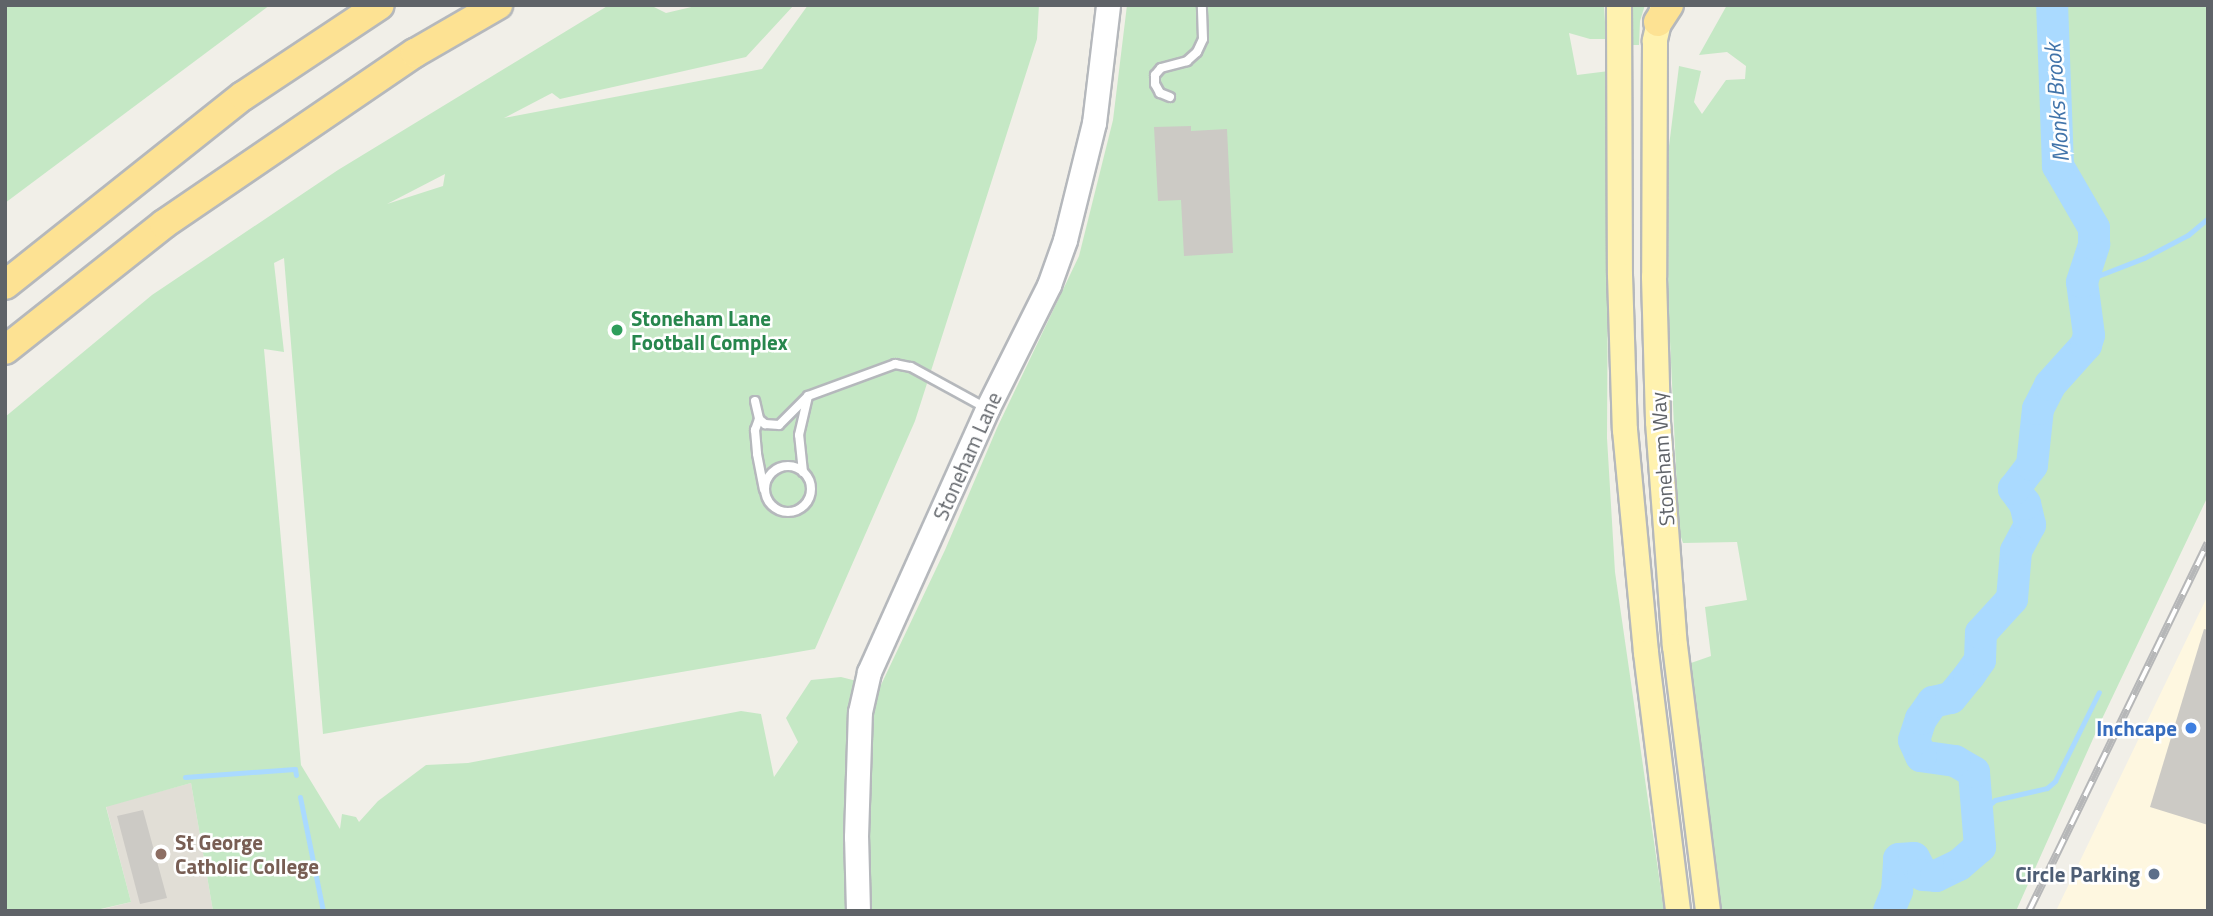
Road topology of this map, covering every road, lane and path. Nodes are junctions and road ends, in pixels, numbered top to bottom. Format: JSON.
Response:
{"nodes":[{"id":1,"x":380,"y":5,"type":"edge"},
{"id":2,"x":498,"y":5,"type":"edge"},
{"id":3,"x":522,"y":5,"type":"edge"},
{"id":4,"x":1108,"y":5,"type":"edge"},
{"id":5,"x":1202,"y":5,"type":"edge"},
{"id":6,"x":1619,"y":5,"type":"edge"},
{"id":7,"x":1663,"y":11,"type":"edge"},
{"id":8,"x":415,"y":53,"type":"junction"},
{"id":9,"x":1170,"y":97,"type":"dead end"},
{"id":10,"x":5,"y":285,"type":"edge"},
{"id":11,"x":5,"y":350,"type":"edge"},
{"id":12,"x":808,"y":396,"type":"junction"},
{"id":13,"x":755,"y":401,"type":"dead end"},
{"id":14,"x":987,"y":409,"type":"junction"},
{"id":15,"x":759,"y":419,"type":"junction"},
{"id":16,"x":803,"y":472,"type":"junction"},
{"id":17,"x":765,"y":492,"type":"junction"},
{"id":18,"x":858,"y":911,"type":"edge"},
{"id":19,"x":1678,"y":911,"type":"edge"},
{"id":20,"x":1708,"y":911,"type":"edge"}],
"edges":[{"from":1,"to":10,"type":"highway"},
{"from":2,"to":8,"type":"highway"},
{"from":3,"to":8,"type":"highway"},
{"from":4,"to":14,"type":"street","name":"Stoneham Lane"},
{"from":5,"to":9,"type":"lane"},
{"from":6,"to":19,"type":"main road","name":"Stoneham Way"},
{"from":7,"to":20,"type":"main road","name":"Stoneham Way"},
{"from":8,"to":11,"type":"highway"},
{"from":12,"to":14,"type":"lane"},
{"from":12,"to":15,"type":"lane"},
{"from":12,"to":16,"type":"lane"},
{"from":13,"to":15,"type":"lane"},
{"from":14,"to":18,"type":"street","name":"Stoneham Lane"},
{"from":15,"to":17,"type":"lane"},
{"from":16,"to":17,"type":"lane"},
{"from":16,"to":17,"type":"lane"}]}
